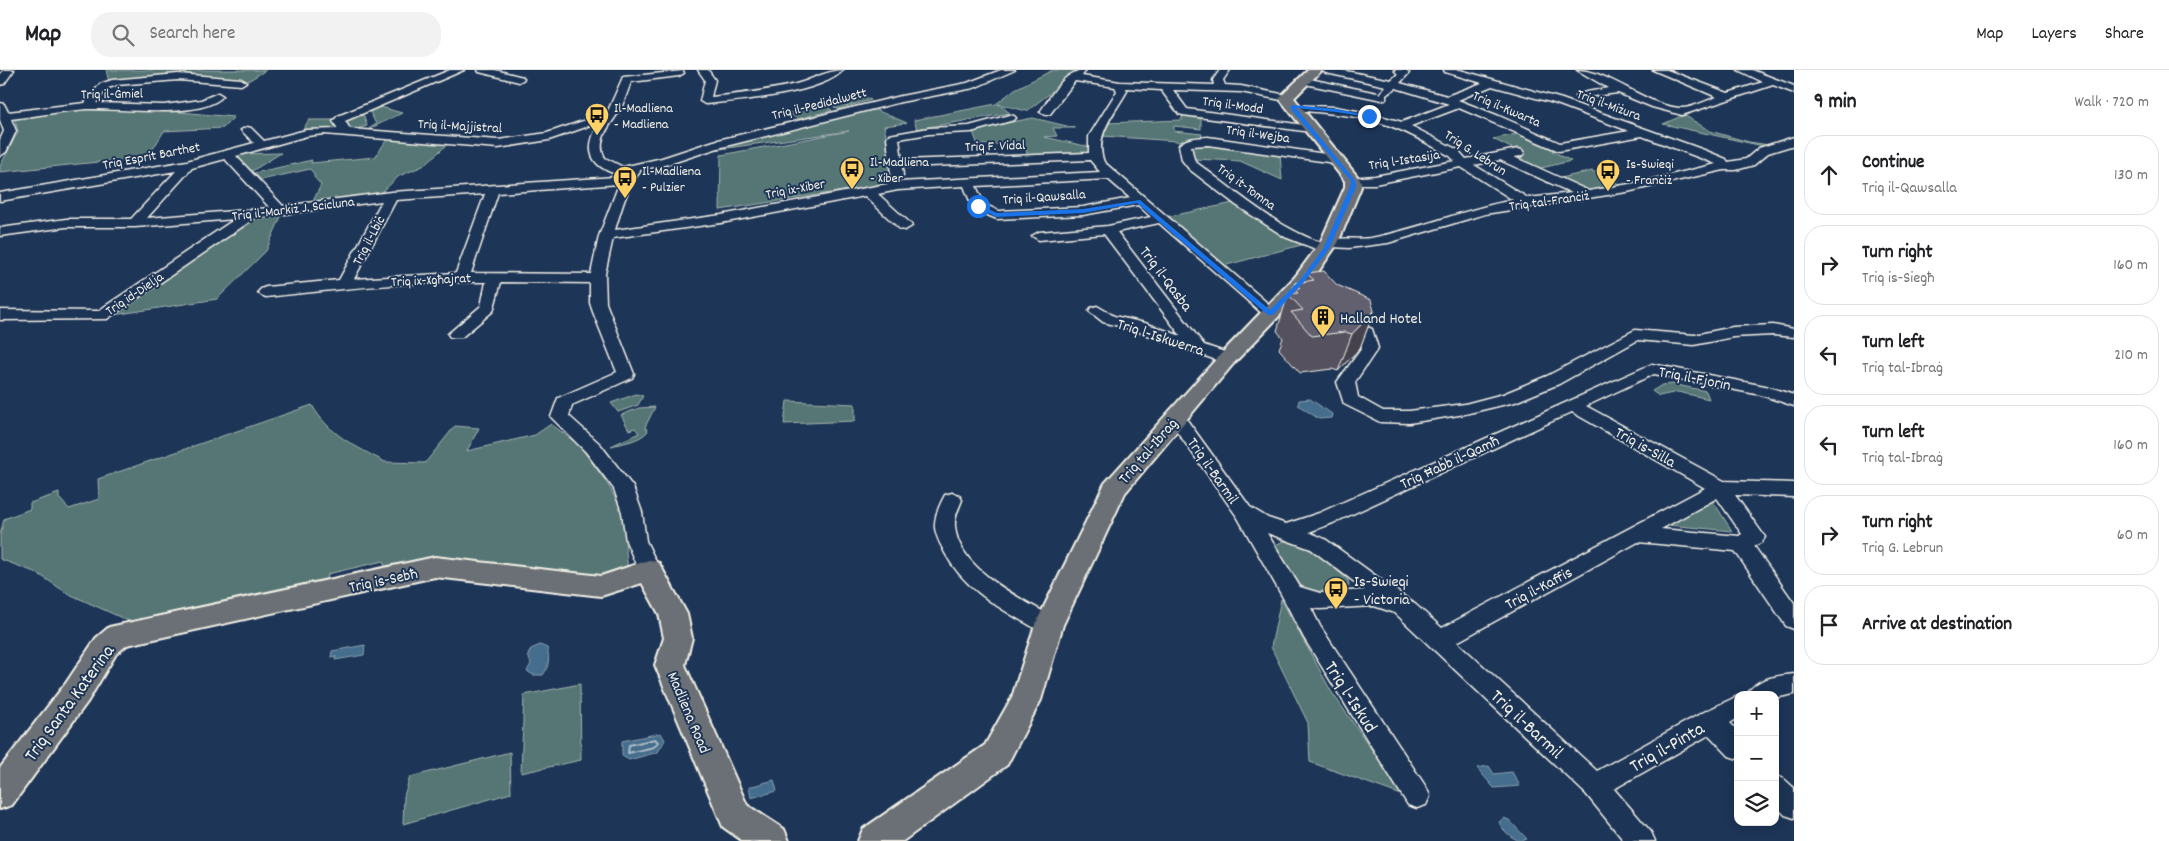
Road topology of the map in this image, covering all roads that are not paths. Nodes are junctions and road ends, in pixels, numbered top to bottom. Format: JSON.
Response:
{"nodes":[{"id":1,"x":9,"y":70,"type":"edge"},
{"id":2,"x":459,"y":70,"type":"edge"},
{"id":3,"x":483,"y":70,"type":"edge"},
{"id":4,"x":704,"y":70,"type":"edge"},
{"id":5,"x":838,"y":70,"type":"edge"},
{"id":6,"x":1010,"y":70,"type":"edge"},
{"id":7,"x":1083,"y":70,"type":"edge"},
{"id":8,"x":1225,"y":70,"type":"edge"},
{"id":9,"x":1316,"y":70,"type":"edge"},
{"id":10,"x":1326,"y":70,"type":"edge"},
{"id":11,"x":1400,"y":70,"type":"edge"},
{"id":12,"x":1448,"y":70,"type":"edge"},
{"id":13,"x":1570,"y":70,"type":"edge"},
{"id":14,"x":1658,"y":70,"type":"edge"},
{"id":15,"x":1743,"y":70,"type":"edge"},
{"id":16,"x":1584,"y":71,"type":"edge"},
{"id":17,"x":679,"y":73,"type":"dead end"},
{"id":18,"x":624,"y":74,"type":"edge"},
{"id":19,"x":1072,"y":77,"type":"junction"},
{"id":20,"x":989,"y":78,"type":"junction"},
{"id":21,"x":519,"y":79,"type":"dead end"},
{"id":22,"x":1305,"y":81,"type":"junction"},
{"id":23,"x":0,"y":82,"type":"edge"},
{"id":24,"x":241,"y":82,"type":"dead end"},
{"id":25,"x":1492,"y":82,"type":"junction"},
{"id":26,"x":1773,"y":82,"type":"junction"},
{"id":27,"x":1393,"y":84,"type":"junction"},
{"id":28,"x":1120,"y":85,"type":"junction"},
{"id":29,"x":1165,"y":87,"type":"junction"},
{"id":30,"x":1220,"y":88,"type":"junction"},
{"id":31,"x":1620,"y":89,"type":"junction"},
{"id":32,"x":1794,"y":90,"type":"edge"},
{"id":33,"x":218,"y":96,"type":"dead end"},
{"id":34,"x":1173,"y":96,"type":"junction"},
{"id":35,"x":1207,"y":96,"type":"dead end"},
{"id":36,"x":1581,"y":96,"type":"dead end"},
{"id":37,"x":1382,"y":97,"type":"junction"},
{"id":38,"x":1727,"y":97,"type":"junction"},
{"id":39,"x":1289,"y":102,"type":"junction"},
{"id":40,"x":1454,"y":102,"type":"junction"},
{"id":41,"x":88,"y":106,"type":"junction"},
{"id":42,"x":885,"y":107,"type":"dead end"},
{"id":43,"x":1312,"y":108,"type":"joint"},
{"id":44,"x":2,"y":111,"type":"edge"},
{"id":45,"x":1046,"y":112,"type":"dead end"},
{"id":46,"x":1682,"y":112,"type":"joint"},
{"id":47,"x":367,"y":116,"type":"junction"},
{"id":48,"x":608,"y":116,"type":"junction"},
{"id":49,"x":1369,"y":116,"type":"junction"},
{"id":50,"x":1010,"y":118,"type":"dead end"},
{"id":51,"x":1402,"y":126,"type":"junction"},
{"id":52,"x":1209,"y":129,"type":"junction"},
{"id":53,"x":247,"y":130,"type":"dead end"},
{"id":54,"x":1310,"y":130,"type":"junction"},
{"id":55,"x":1642,"y":132,"type":"junction"},
{"id":56,"x":306,"y":133,"type":"joint"},
{"id":57,"x":352,"y":133,"type":"junction"},
{"id":58,"x":893,"y":137,"type":"joint"},
{"id":59,"x":1794,"y":142,"type":"edge"},
{"id":60,"x":262,"y":145,"type":"junction"},
{"id":61,"x":0,"y":152,"type":"edge"},
{"id":62,"x":1518,"y":153,"type":"dead end"},
{"id":63,"x":227,"y":154,"type":"junction"},
{"id":64,"x":1095,"y":156,"type":"junction"},
{"id":65,"x":1501,"y":156,"type":"junction"},
{"id":66,"x":1335,"y":159,"type":"junction"},
{"id":67,"x":603,"y":163,"type":"joint"},
{"id":68,"x":896,"y":164,"type":"junction"},
{"id":69,"x":1464,"y":164,"type":"junction"},
{"id":70,"x":188,"y":165,"type":"junction"},
{"id":71,"x":1724,"y":166,"type":"junction"},
{"id":72,"x":1109,"y":175,"type":"junction"},
{"id":73,"x":624,"y":179,"type":"junction"},
{"id":74,"x":1353,"y":181,"type":"junction"},
{"id":75,"x":587,"y":182,"type":"junction"},
{"id":76,"x":969,"y":183,"type":"junction"},
{"id":77,"x":898,"y":186,"type":"junction"},
{"id":78,"x":493,"y":188,"type":"junction"},
{"id":79,"x":866,"y":191,"type":"junction"},
{"id":80,"x":1588,"y":194,"type":"junction"},
{"id":81,"x":391,"y":196,"type":"junction"},
{"id":82,"x":0,"y":197,"type":"edge"},
{"id":83,"x":1138,"y":201,"type":"junction"},
{"id":84,"x":1525,"y":202,"type":"junction"},
{"id":85,"x":280,"y":210,"type":"junction"},
{"id":86,"x":251,"y":214,"type":"junction"},
{"id":87,"x":1161,"y":219,"type":"junction"},
{"id":88,"x":135,"y":223,"type":"junction"},
{"id":89,"x":905,"y":226,"type":"dead end"},
{"id":90,"x":1108,"y":230,"type":"junction"},
{"id":91,"x":0,"y":232,"type":"edge"},
{"id":92,"x":608,"y":235,"type":"junction"},
{"id":93,"x":1039,"y":236,"type":"dead end"},
{"id":94,"x":1327,"y":246,"type":"junction"},
{"id":95,"x":462,"y":277,"type":"junction"},
{"id":96,"x":494,"y":278,"type":"junction"},
{"id":97,"x":596,"y":279,"type":"junction"},
{"id":98,"x":344,"y":284,"type":"junction"},
{"id":99,"x":266,"y":292,"type":"dead end"},
{"id":100,"x":1325,"y":310,"type":"edge"},
{"id":101,"x":1097,"y":311,"type":"dead end"},
{"id":102,"x":1271,"y":313,"type":"junction"},
{"id":103,"x":0,"y":315,"type":"edge"},
{"id":104,"x":1792,"y":333,"type":"dead end"},
{"id":105,"x":456,"y":334,"type":"dead end"},
{"id":106,"x":1198,"y":348,"type":"junction"},
{"id":107,"x":1227,"y":359,"type":"junction"},
{"id":108,"x":1794,"y":401,"type":"edge"},
{"id":109,"x":1572,"y":405,"type":"junction"},
{"id":110,"x":1176,"y":417,"type":"junction"},
{"id":111,"x":1720,"y":488,"type":"junction"},
{"id":112,"x":1794,"y":490,"type":"edge"},
{"id":113,"x":952,"y":500,"type":"dead end"},
{"id":114,"x":1243,"y":512,"type":"joint"},
{"id":115,"x":1326,"y":518,"type":"junction"},
{"id":116,"x":1636,"y":534,"type":"junction"},
{"id":117,"x":1277,"y":535,"type":"junction"},
{"id":118,"x":1318,"y":544,"type":"junction"},
{"id":119,"x":1741,"y":544,"type":"junction"},
{"id":120,"x":648,"y":570,"type":"junction"},
{"id":121,"x":1355,"y":570,"type":"junction"},
{"id":122,"x":1292,"y":593,"type":"junction"},
{"id":123,"x":1336,"y":600,"type":"junction"},
{"id":124,"x":1408,"y":611,"type":"junction"},
{"id":125,"x":1794,"y":620,"type":"edge"},
{"id":126,"x":1049,"y":624,"type":"junction"},
{"id":127,"x":1312,"y":632,"type":"junction"},
{"id":128,"x":119,"y":635,"type":"joint"},
{"id":129,"x":1440,"y":640,"type":"junction"},
{"id":130,"x":1794,"y":684,"type":"edge"},
{"id":131,"x":1766,"y":691,"type":"edge"},
{"id":132,"x":1734,"y":708,"type":"edge"},
{"id":133,"x":1710,"y":720,"type":"junction"},
{"id":134,"x":1734,"y":744,"type":"edge"},
{"id":135,"x":1595,"y":786,"type":"junction"},
{"id":136,"x":1779,"y":791,"type":"edge"},
{"id":137,"x":0,"y":794,"type":"edge"},
{"id":138,"x":1417,"y":796,"type":"dead end"},
{"id":139,"x":1794,"y":806,"type":"edge"},
{"id":140,"x":772,"y":841,"type":"edge"},
{"id":141,"x":875,"y":841,"type":"edge"},
{"id":142,"x":1641,"y":841,"type":"edge"}],
"edges":[{"from":1,"to":23,"type":"street"},
{"from":2,"to":47,"type":"street"},
{"from":3,"to":21,"type":"street"},
{"from":4,"to":5,"type":"street"},
{"from":6,"to":20,"type":"street","name":"Triq il-Pedidalwett"},
{"from":7,"to":19,"type":"street"},
{"from":8,"to":30,"type":"street"},
{"from":9,"to":22,"type":"main road"},
{"from":10,"to":27,"type":"street","name":"Triq il-Kwarta"},
{"from":11,"to":27,"type":"street"},
{"from":12,"to":25,"type":"street","name":"Triq il-Miżura"},
{"from":13,"to":16,"type":"street"},
{"from":14,"to":38,"type":"street"},
{"from":15,"to":26,"type":"street"},
{"from":16,"to":31,"type":"street"},
{"from":17,"to":18,"type":"street"},
{"from":18,"to":48,"type":"street"},
{"from":19,"to":28,"type":"street","name":"Triq G. Lebrun"},
{"from":19,"to":45,"type":"street"},
{"from":20,"to":42,"type":"street"},
{"from":20,"to":73,"type":"street","name":"Triq il-Pedidalwett"},
{"from":22,"to":37,"type":"street"},
{"from":22,"to":39,"type":"main road"},
{"from":24,"to":41,"type":"street"},
{"from":25,"to":40,"type":"street"},
{"from":25,"to":55,"type":"street","name":"Triq il-Miżura"},
{"from":26,"to":32,"type":"street"},
{"from":26,"to":38,"type":"street"},
{"from":27,"to":37,"type":"street"},
{"from":27,"to":40,"type":"street","name":"Triq il-Kwarta"},
{"from":28,"to":29,"type":"street","name":"Triq G. Lebrun"},
{"from":28,"to":64,"type":"street"},
{"from":29,"to":30,"type":"street","name":"Triq G. Lebrun"},
{"from":29,"to":34,"type":"street","name":"Triq il-Modd"},
{"from":30,"to":39,"type":"street","name":"Triq G. Lebrun"},
{"from":31,"to":36,"type":"street"},
{"from":31,"to":46,"type":"street"},
{"from":33,"to":41,"type":"street","name":"Triq il-Ġmiel"},
{"from":34,"to":35,"type":"street"},
{"from":34,"to":52,"type":"street","name":"Triq il-Modd"},
{"from":37,"to":49,"type":"street"},
{"from":38,"to":46,"type":"street"},
{"from":39,"to":43,"type":"street","name":"Triq G. Lebrun"},
{"from":39,"to":54,"type":"main road"},
{"from":40,"to":51,"type":"street"},
{"from":40,"to":55,"type":"street","name":"Triq il-Kwarta"},
{"from":41,"to":44,"type":"street","name":"Triq il-Ġmiel"},
{"from":43,"to":49,"type":"street","name":"Triq G. Lebrun"},
{"from":44,"to":61,"type":"street"},
{"from":47,"to":57,"type":"street"},
{"from":47,"to":57,"type":"street"},
{"from":48,"to":57,"type":"street","name":"Triq il-Majjistral"},
{"from":48,"to":67,"type":"street"},
{"from":49,"to":51,"type":"street","name":"Triq G. Lebrun"},
{"from":50,"to":58,"type":"street"},
{"from":51,"to":69,"type":"street","name":"Triq G. Lebrun"},
{"from":52,"to":54,"type":"street","name":"Triq il-Modd"},
{"from":52,"to":66,"type":"street","name":"Triq il-Wejba"},
{"from":52,"to":94,"type":"street","name":"Triq it-Tomna"},
{"from":53,"to":60,"type":"street"},
{"from":54,"to":66,"type":"main road"},
{"from":55,"to":71,"type":"street","name":"Triq il-Miżura"},
{"from":56,"to":57,"type":"street","name":"Triq il-Majjistral"},
{"from":56,"to":60,"type":"street","name":"Triq Esprit Barthet"},
{"from":58,"to":68,"type":"street"},
{"from":59,"to":71,"type":"street","name":"Triq tal-Franċiż"},
{"from":60,"to":63,"type":"street","name":"Triq Esprit Barthet"},
{"from":62,"to":65,"type":"street","name":"Triq l-Istasija"},
{"from":63,"to":70,"type":"street","name":"Triq Esprit Barthet"},
{"from":63,"to":85,"type":"street"},
{"from":64,"to":68,"type":"street","name":"Triq F. Vidal"},
{"from":64,"to":72,"type":"street"},
{"from":65,"to":69,"type":"street","name":"Triq l-Istasija"},
{"from":65,"to":80,"type":"street"},
{"from":66,"to":74,"type":"main road"},
{"from":67,"to":73,"type":"street"},
{"from":68,"to":77,"type":"street"},
{"from":69,"to":74,"type":"street","name":"Triq l-Istasija"},
{"from":69,"to":84,"type":"street","name":"Triq G. Lebrun"},
{"from":70,"to":82,"type":"street","name":"Triq Esprit Barthet"},
{"from":70,"to":88,"type":"street"},
{"from":71,"to":80,"type":"street","name":"Triq tal-Franċiż"},
{"from":72,"to":76,"type":"street","name":"Triq ix-Xiber"},
{"from":72,"to":83,"type":"street"},
{"from":73,"to":75,"type":"street","name":"Triq il-Markiż J. Scicluna"},
{"from":73,"to":75,"type":"street","name":"Triq il-Markiż J. Scicluna"},
{"from":73,"to":92,"type":"street","name":"Madliena Road"},
{"from":74,"to":94,"type":"main road","name":"Triq tal-Ibraġ"},
{"from":75,"to":78,"type":"street","name":"Triq il-Markiż J. Scicluna"},
{"from":76,"to":77,"type":"street","name":"Triq ix-Xiber"},
{"from":76,"to":83,"type":"street","name":"Triq il-Qawsalla"},
{"from":77,"to":79,"type":"street","name":"Triq ix-Xiber"},
{"from":78,"to":81,"type":"street","name":"Triq il-Markiż J. Scicluna"},
{"from":78,"to":95,"type":"street"},
{"from":79,"to":89,"type":"street"},
{"from":79,"to":92,"type":"street","name":"Triq ix-Xiber"},
{"from":80,"to":84,"type":"street","name":"Triq tal-Franċiż"},
{"from":81,"to":85,"type":"street","name":"Triq il-Markiż J. Scicluna"},
{"from":81,"to":98,"type":"street","name":"Triq il-Lbiċ"},
{"from":83,"to":87,"type":"street"},
{"from":84,"to":94,"type":"street","name":"Triq tal-Franċiż"},
{"from":85,"to":86,"type":"street","name":"Triq il-Markiż J. Scicluna"},
{"from":86,"to":88,"type":"street","name":"Triq il-Markiż J. Scicluna"},
{"from":86,"to":103,"type":"street","name":"Triq id-Dielja"},
{"from":87,"to":90,"type":"street"},
{"from":87,"to":102,"type":"street"},
{"from":88,"to":91,"type":"street","name":"Triq il-Markiż J. Scicluna"},
{"from":90,"to":93,"type":"street"},
{"from":90,"to":106,"type":"street","name":"Triq il-Qasba"},
{"from":92,"to":97,"type":"street","name":"Madliena Road"},
{"from":94,"to":102,"type":"main road","name":"Triq tal-Ibraġ"},
{"from":95,"to":96,"type":"street","name":"Triq ix-Xgħajrat"},
{"from":95,"to":98,"type":"street","name":"Triq ix-Xgħajrat"},
{"from":96,"to":97,"type":"street","name":"Triq ix-Xgħajrat"},
{"from":96,"to":105,"type":"street"},
{"from":97,"to":120,"type":"street","name":"Madliena Road"},
{"from":98,"to":99,"type":"street","name":"Triq ix-Xgħajrat"},
{"from":100,"to":104,"type":"street"},
{"from":101,"to":106,"type":"street","name":"Triq l-Iskwerra"},
{"from":102,"to":107,"type":"main road","name":"Triq tal-Ibraġ"},
{"from":106,"to":107,"type":"street","name":"Triq l-Iskwerra"},
{"from":107,"to":110,"type":"main road","name":"Triq tal-Ibraġ"},
{"from":108,"to":109,"type":"street","name":"Triq il-Fjorin"},
{"from":109,"to":111,"type":"street","name":"Triq is-Silla"},
{"from":109,"to":115,"type":"street","name":"Triq Ħabb il-Qamħ"},
{"from":110,"to":114,"type":"street","name":"Triq il-Barmil"},
{"from":110,"to":126,"type":"main road","name":"Triq tal-Ibraġ"},
{"from":111,"to":112,"type":"street"},
{"from":111,"to":116,"type":"street","name":"Triq il-Kaffis"},
{"from":111,"to":119,"type":"street"},
{"from":113,"to":126,"type":"street"},
{"from":114,"to":117,"type":"street","name":"Triq l-Iskud"},
{"from":115,"to":117,"type":"street","name":"Triq Ħabb il-Qamħ"},
{"from":115,"to":118,"type":"street"},
{"from":116,"to":119,"type":"street"},
{"from":116,"to":129,"type":"street","name":"Triq il-Kaffis"},
{"from":117,"to":118,"type":"street","name":"Triq il-Barmil"},
{"from":117,"to":122,"type":"street","name":"Triq l-Iskud"},
{"from":118,"to":121,"type":"street","name":"Triq il-Barmil"},
{"from":119,"to":125,"type":"street"},
{"from":120,"to":128,"type":"main road","name":"Triq is-Sebħ"},
{"from":120,"to":140,"type":"main road","name":"Madliena Road"},
{"from":121,"to":123,"type":"street"},
{"from":121,"to":124,"type":"street","name":"Triq il-Barmil"},
{"from":122,"to":123,"type":"street"},
{"from":122,"to":127,"type":"street","name":"Triq l-Iskud"},
{"from":123,"to":124,"type":"street","name":"Triq il-Barmil"},
{"from":123,"to":127,"type":"street","name":"Triq il-Barmil"},
{"from":124,"to":129,"type":"street","name":"Triq il-Barmil"},
{"from":126,"to":141,"type":"main road","name":"Triq tal-Ibraġ"},
{"from":127,"to":138,"type":"street","name":"Triq l-Iskud"},
{"from":128,"to":137,"type":"main road","name":"Triq Santa Katerina"},
{"from":129,"to":135,"type":"street","name":"Triq il-Barmil"},
{"from":130,"to":131,"type":"street"},
{"from":132,"to":133,"type":"street","name":"Triq il-Pinta"},
{"from":133,"to":134,"type":"street"},
{"from":133,"to":135,"type":"street","name":"Triq il-Pinta"},
{"from":135,"to":142,"type":"street","name":"Triq il-Barmil"},
{"from":136,"to":139,"type":"street"}]}
